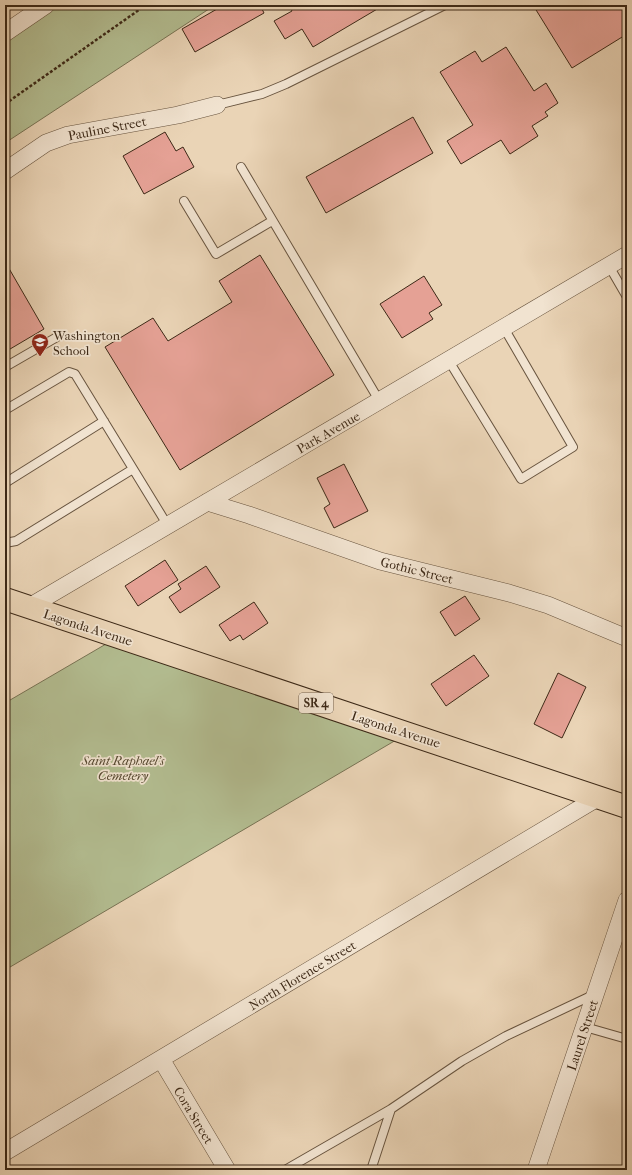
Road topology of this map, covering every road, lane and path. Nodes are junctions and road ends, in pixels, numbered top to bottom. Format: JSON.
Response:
{"nodes":[{"id":1,"x":46,"y":5,"type":"edge"},
{"id":2,"x":146,"y":5,"type":"edge"},
{"id":3,"x":444,"y":5,"type":"edge"},
{"id":4,"x":5,"y":33,"type":"edge"},
{"id":5,"x":5,"y":104,"type":"edge"},
{"id":6,"x":217,"y":105,"type":"joint"},
{"id":7,"x":241,"y":167,"type":"dead end"},
{"id":8,"x":5,"y":171,"type":"edge"},
{"id":9,"x":184,"y":201,"type":"dead end"},
{"id":10,"x":272,"y":221,"type":"junction"},
{"id":11,"x":627,"y":256,"type":"edge"},
{"id":12,"x":609,"y":266,"type":"junction"},
{"id":13,"x":627,"y":297,"type":"edge"},
{"id":14,"x":504,"y":328,"type":"junction"},
{"id":15,"x":57,"y":337,"type":"dead end"},
{"id":16,"x":449,"y":361,"type":"junction"},
{"id":17,"x":5,"y":367,"type":"edge"},
{"id":18,"x":380,"y":402,"type":"junction"},
{"id":19,"x":5,"y":410,"type":"edge"},
{"id":20,"x":104,"y":421,"type":"junction"},
{"id":21,"x":133,"y":468,"type":"junction"},
{"id":22,"x":5,"y":483,"type":"edge"},
{"id":23,"x":207,"y":502,"type":"junction"},
{"id":24,"x":168,"y":526,"type":"junction"},
{"id":25,"x":5,"y":543,"type":"edge"},
{"id":26,"x":5,"y":599,"type":"edge"},
{"id":27,"x":29,"y":607,"type":"junction"},
{"id":28,"x":627,"y":638,"type":"edge"},
{"id":29,"x":599,"y":797,"type":"junction"},
{"id":30,"x":627,"y":806,"type":"edge"},
{"id":31,"x":627,"y":900,"type":"edge"},
{"id":32,"x":596,"y":994,"type":"junction"},
{"id":33,"x":585,"y":1027,"type":"junction"},
{"id":34,"x":627,"y":1039,"type":"edge"},
{"id":35,"x":161,"y":1060,"type":"junction"},
{"id":36,"x":391,"y":1108,"type":"junction"},
{"id":37,"x":5,"y":1152,"type":"edge"},
{"id":38,"x":227,"y":1170,"type":"edge"},
{"id":39,"x":286,"y":1170,"type":"edge"},
{"id":40,"x":371,"y":1170,"type":"edge"},
{"id":41,"x":536,"y":1170,"type":"edge"}],
"edges":[{"from":1,"to":4,"type":"street"},
{"from":2,"to":5,"type":"path"},
{"from":3,"to":6,"type":"lane"},
{"from":6,"to":8,"type":"street","name":"Pauline Street"},
{"from":7,"to":10,"type":"lane"},
{"from":9,"to":10,"type":"lane"},
{"from":10,"to":18,"type":"lane"},
{"from":11,"to":12,"type":"street","name":"Park Avenue"},
{"from":12,"to":13,"type":"lane"},
{"from":12,"to":14,"type":"street","name":"Park Avenue"},
{"from":14,"to":16,"type":"street","name":"Park Avenue"},
{"from":14,"to":16,"type":"lane"},
{"from":15,"to":17,"type":"lane"},
{"from":16,"to":18,"type":"street","name":"Park Avenue"},
{"from":18,"to":23,"type":"street","name":"Park Avenue"},
{"from":19,"to":20,"type":"lane"},
{"from":20,"to":21,"type":"lane"},
{"from":20,"to":22,"type":"lane"},
{"from":21,"to":24,"type":"lane"},
{"from":21,"to":25,"type":"lane"},
{"from":23,"to":24,"type":"street","name":"Park Avenue"},
{"from":23,"to":28,"type":"street","name":"Gothic Street"},
{"from":24,"to":27,"type":"street","name":"Park Avenue"},
{"from":26,"to":27,"type":"main road","name":"Lagonda Avenue","number":"SR 4"},
{"from":27,"to":29,"type":"main road","name":"Lagonda Avenue","number":"SR 4"},
{"from":29,"to":30,"type":"main road","name":"Lagonda Avenue","number":"SR 4"},
{"from":29,"to":35,"type":"street","name":"North Florence Street"},
{"from":31,"to":32,"type":"street","name":"Laurel Street"},
{"from":32,"to":33,"type":"street","name":"Laurel Street"},
{"from":32,"to":36,"type":"lane"},
{"from":33,"to":34,"type":"lane"},
{"from":33,"to":41,"type":"street","name":"Laurel Street"},
{"from":35,"to":37,"type":"street","name":"North Florence Street"},
{"from":35,"to":38,"type":"street","name":"Cora Street"},
{"from":36,"to":39,"type":"lane"},
{"from":36,"to":40,"type":"lane"}]}
